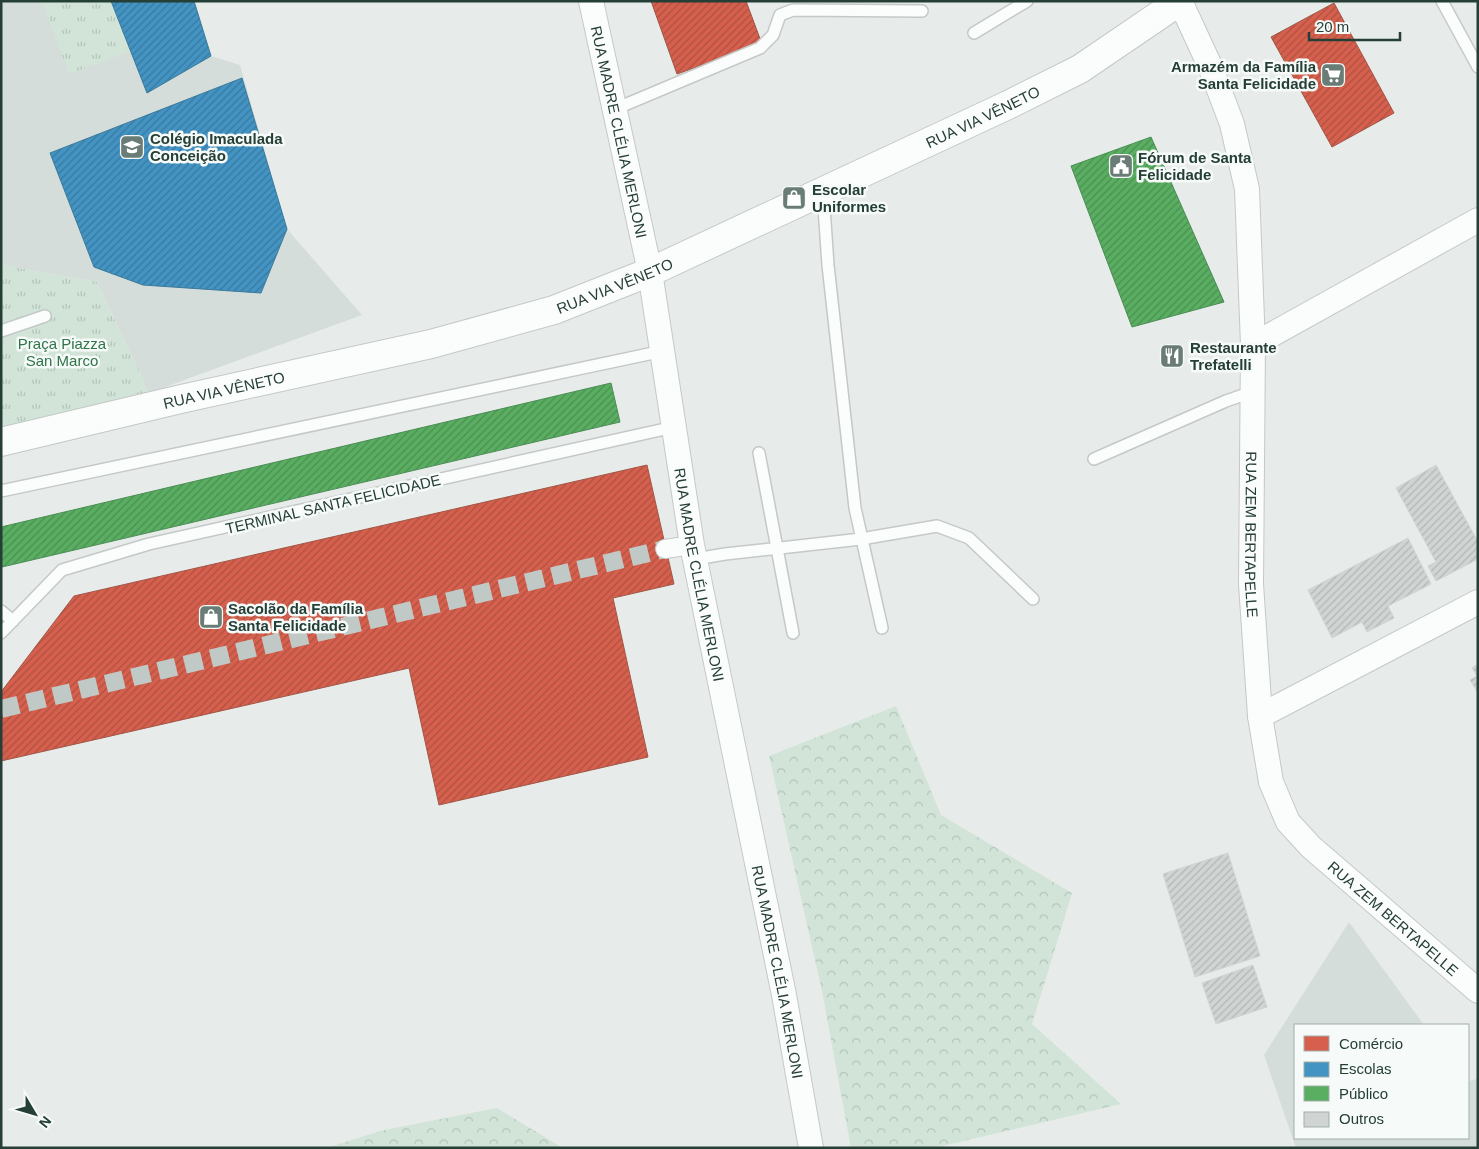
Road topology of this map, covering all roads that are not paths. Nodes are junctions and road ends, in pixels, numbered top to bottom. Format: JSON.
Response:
{"nodes":[{"id":1,"x":591,"y":1,"type":"edge"},
{"id":2,"x":1027,"y":1,"type":"edge"},
{"id":3,"x":1180,"y":1,"type":"edge"},
{"id":4,"x":1442,"y":1,"type":"edge"},
{"id":5,"x":922,"y":11,"type":"dead end"},
{"id":6,"x":974,"y":33,"type":"dead end"},
{"id":7,"x":1478,"y":67,"type":"edge"},
{"id":8,"x":615,"y":109,"type":"junction"},
{"id":9,"x":823,"y":191,"type":"junction"},
{"id":10,"x":1478,"y":220,"type":"edge"},
{"id":11,"x":650,"y":272,"type":"junction"},
{"id":12,"x":45,"y":316,"type":"dead end"},
{"id":13,"x":1,"y":331,"type":"edge"},
{"id":14,"x":1253,"y":345,"type":"junction"},
{"id":15,"x":663,"y":352,"type":"junction"},
{"id":16,"x":1252,"y":392,"type":"junction"},
{"id":17,"x":674,"y":428,"type":"junction"},
{"id":18,"x":1,"y":442,"type":"edge"},
{"id":19,"x":759,"y":453,"type":"dead end"},
{"id":20,"x":1094,"y":459,"type":"dead end"},
{"id":21,"x":1,"y":491,"type":"edge"},
{"id":22,"x":861,"y":540,"type":"junction"},
{"id":23,"x":665,"y":549,"type":"tunnel mouth"},
{"id":24,"x":776,"y":550,"type":"junction"},
{"id":25,"x":694,"y":552,"type":"junction"},
{"id":26,"x":1033,"y":599,"type":"dead end"},
{"id":27,"x":1478,"y":602,"type":"edge"},
{"id":28,"x":1,"y":611,"type":"edge"},
{"id":29,"x":13,"y":621,"type":"junction"},
{"id":30,"x":882,"y":628,"type":"dead end"},
{"id":31,"x":1,"y":633,"type":"edge"},
{"id":32,"x":793,"y":633,"type":"dead end"},
{"id":33,"x":1260,"y":716,"type":"junction"},
{"id":34,"x":1478,"y":991,"type":"edge"},
{"id":35,"x":811,"y":1148,"type":"edge"}],
"edges":[{"from":1,"to":8,"type":"street","name":"RUA MADRE CLÉLIA MERLONI"},
{"from":2,"to":6,"type":"lane"},
{"from":3,"to":9,"type":"main road","name":"RUA VIA VÊNETO"},
{"from":3,"to":14,"type":"street","name":"RUA ZEM BERTAPELLE"},
{"from":4,"to":7,"type":"lane"},
{"from":5,"to":8,"type":"lane"},
{"from":8,"to":11,"type":"street","name":"RUA MADRE CLÉLIA MERLONI"},
{"from":9,"to":11,"type":"main road","name":"RUA VIA VÊNETO"},
{"from":9,"to":22,"type":"lane"},
{"from":10,"to":14,"type":"street"},
{"from":11,"to":15,"type":"street","name":"RUA MADRE CLÉLIA MERLONI"},
{"from":11,"to":18,"type":"main road","name":"RUA VIA VÊNETO"},
{"from":12,"to":13,"type":"lane"},
{"from":14,"to":16,"type":"street","name":"RUA ZEM BERTAPELLE"},
{"from":15,"to":17,"type":"street","name":"RUA MADRE CLÉLIA MERLONI"},
{"from":15,"to":21,"type":"lane"},
{"from":16,"to":20,"type":"lane"},
{"from":16,"to":33,"type":"street","name":"RUA ZEM BERTAPELLE"},
{"from":17,"to":25,"type":"street","name":"RUA MADRE CLÉLIA MERLONI"},
{"from":17,"to":29,"type":"lane","name":"TERMINAL SANTA FELICIDADE"},
{"from":19,"to":24,"type":"lane"},
{"from":22,"to":24,"type":"lane"},
{"from":22,"to":26,"type":"lane"},
{"from":22,"to":30,"type":"lane"},
{"from":23,"to":25,"type":"street"},
{"from":24,"to":25,"type":"lane"},
{"from":24,"to":32,"type":"lane"},
{"from":25,"to":35,"type":"street","name":"RUA MADRE CLÉLIA MERLONI"},
{"from":27,"to":33,"type":"street"},
{"from":28,"to":29,"type":"lane"},
{"from":29,"to":31,"type":"lane","name":"TERMINAL SANTA FELICIDADE"},
{"from":33,"to":34,"type":"street","name":"RUA ZEM BERTAPELLE"}]}
